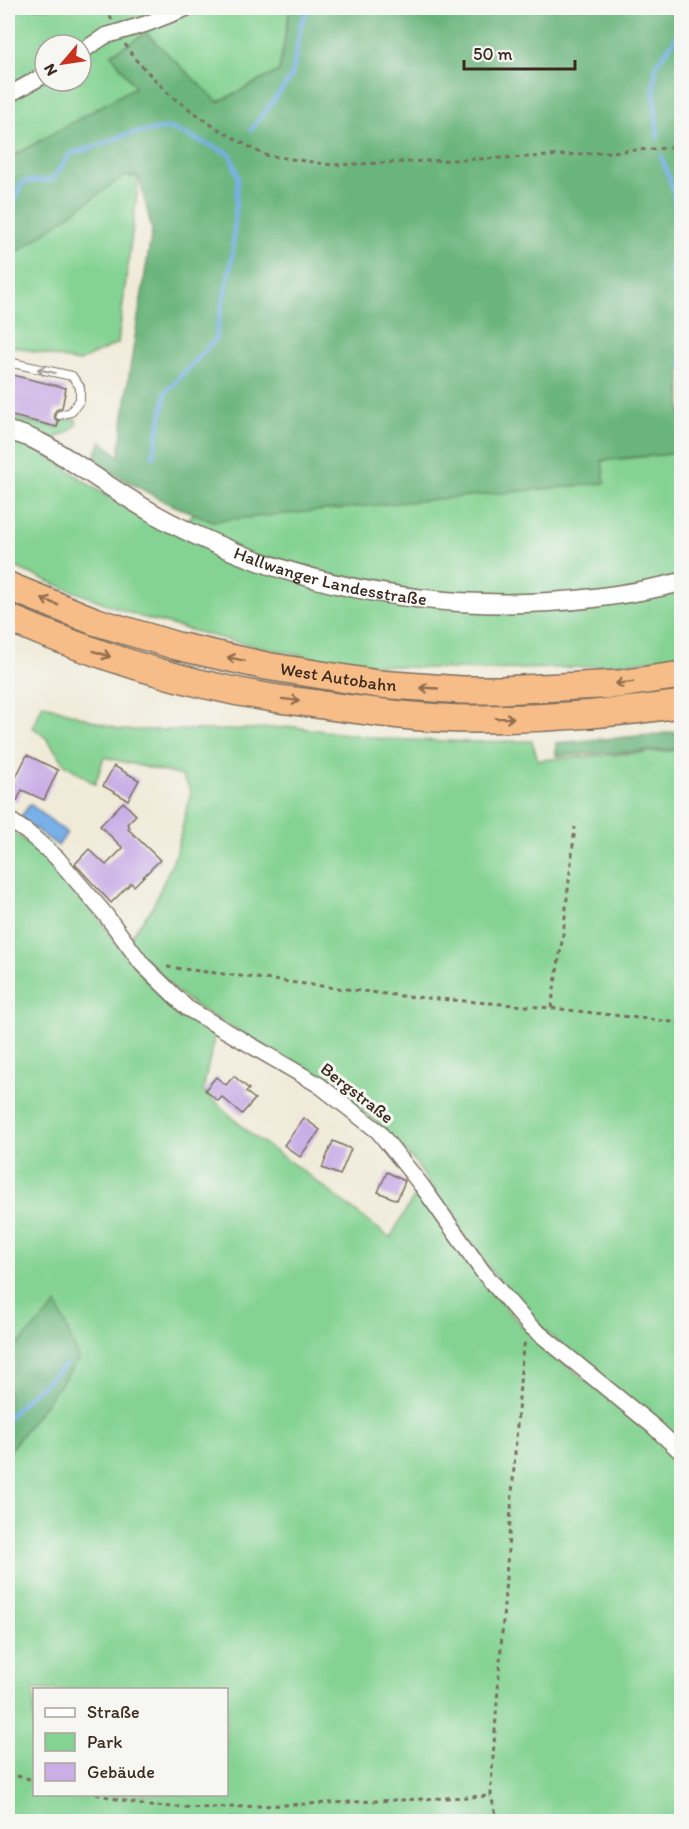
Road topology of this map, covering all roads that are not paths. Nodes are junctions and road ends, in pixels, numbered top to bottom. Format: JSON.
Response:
{"nodes":[{"id":1,"x":188,"y":8,"type":"edge"},
{"id":2,"x":93,"y":44,"type":"edge"},
{"id":3,"x":33,"y":81,"type":"edge"},
{"id":4,"x":8,"y":95,"type":"edge"},
{"id":5,"x":8,"y":362,"type":"edge"},
{"id":6,"x":60,"y":415,"type":"dead end"},
{"id":7,"x":8,"y":432,"type":"edge"},
{"id":8,"x":681,"y":582,"type":"edge"},
{"id":9,"x":8,"y":586,"type":"edge"},
{"id":10,"x":8,"y":618,"type":"edge"},
{"id":11,"x":681,"y":675,"type":"edge"},
{"id":12,"x":681,"y":704,"type":"edge"},
{"id":13,"x":8,"y":819,"type":"edge"},
{"id":14,"x":681,"y":1453,"type":"edge"}],
"edges":[{"from":1,"to":2,"type":"street"},
{"from":3,"to":4,"type":"street"},
{"from":6,"to":5,"type":"lane","one_way":true},
{"from":7,"to":8,"type":"street","name":"Hallwanger Landesstraße"},
{"from":11,"to":9,"type":"highway","name":"West Autobahn","one_way":true},
{"from":10,"to":12,"type":"highway","name":"West Autobahn","one_way":true},
{"from":13,"to":14,"type":"street","name":"Bergstraße"}]}
